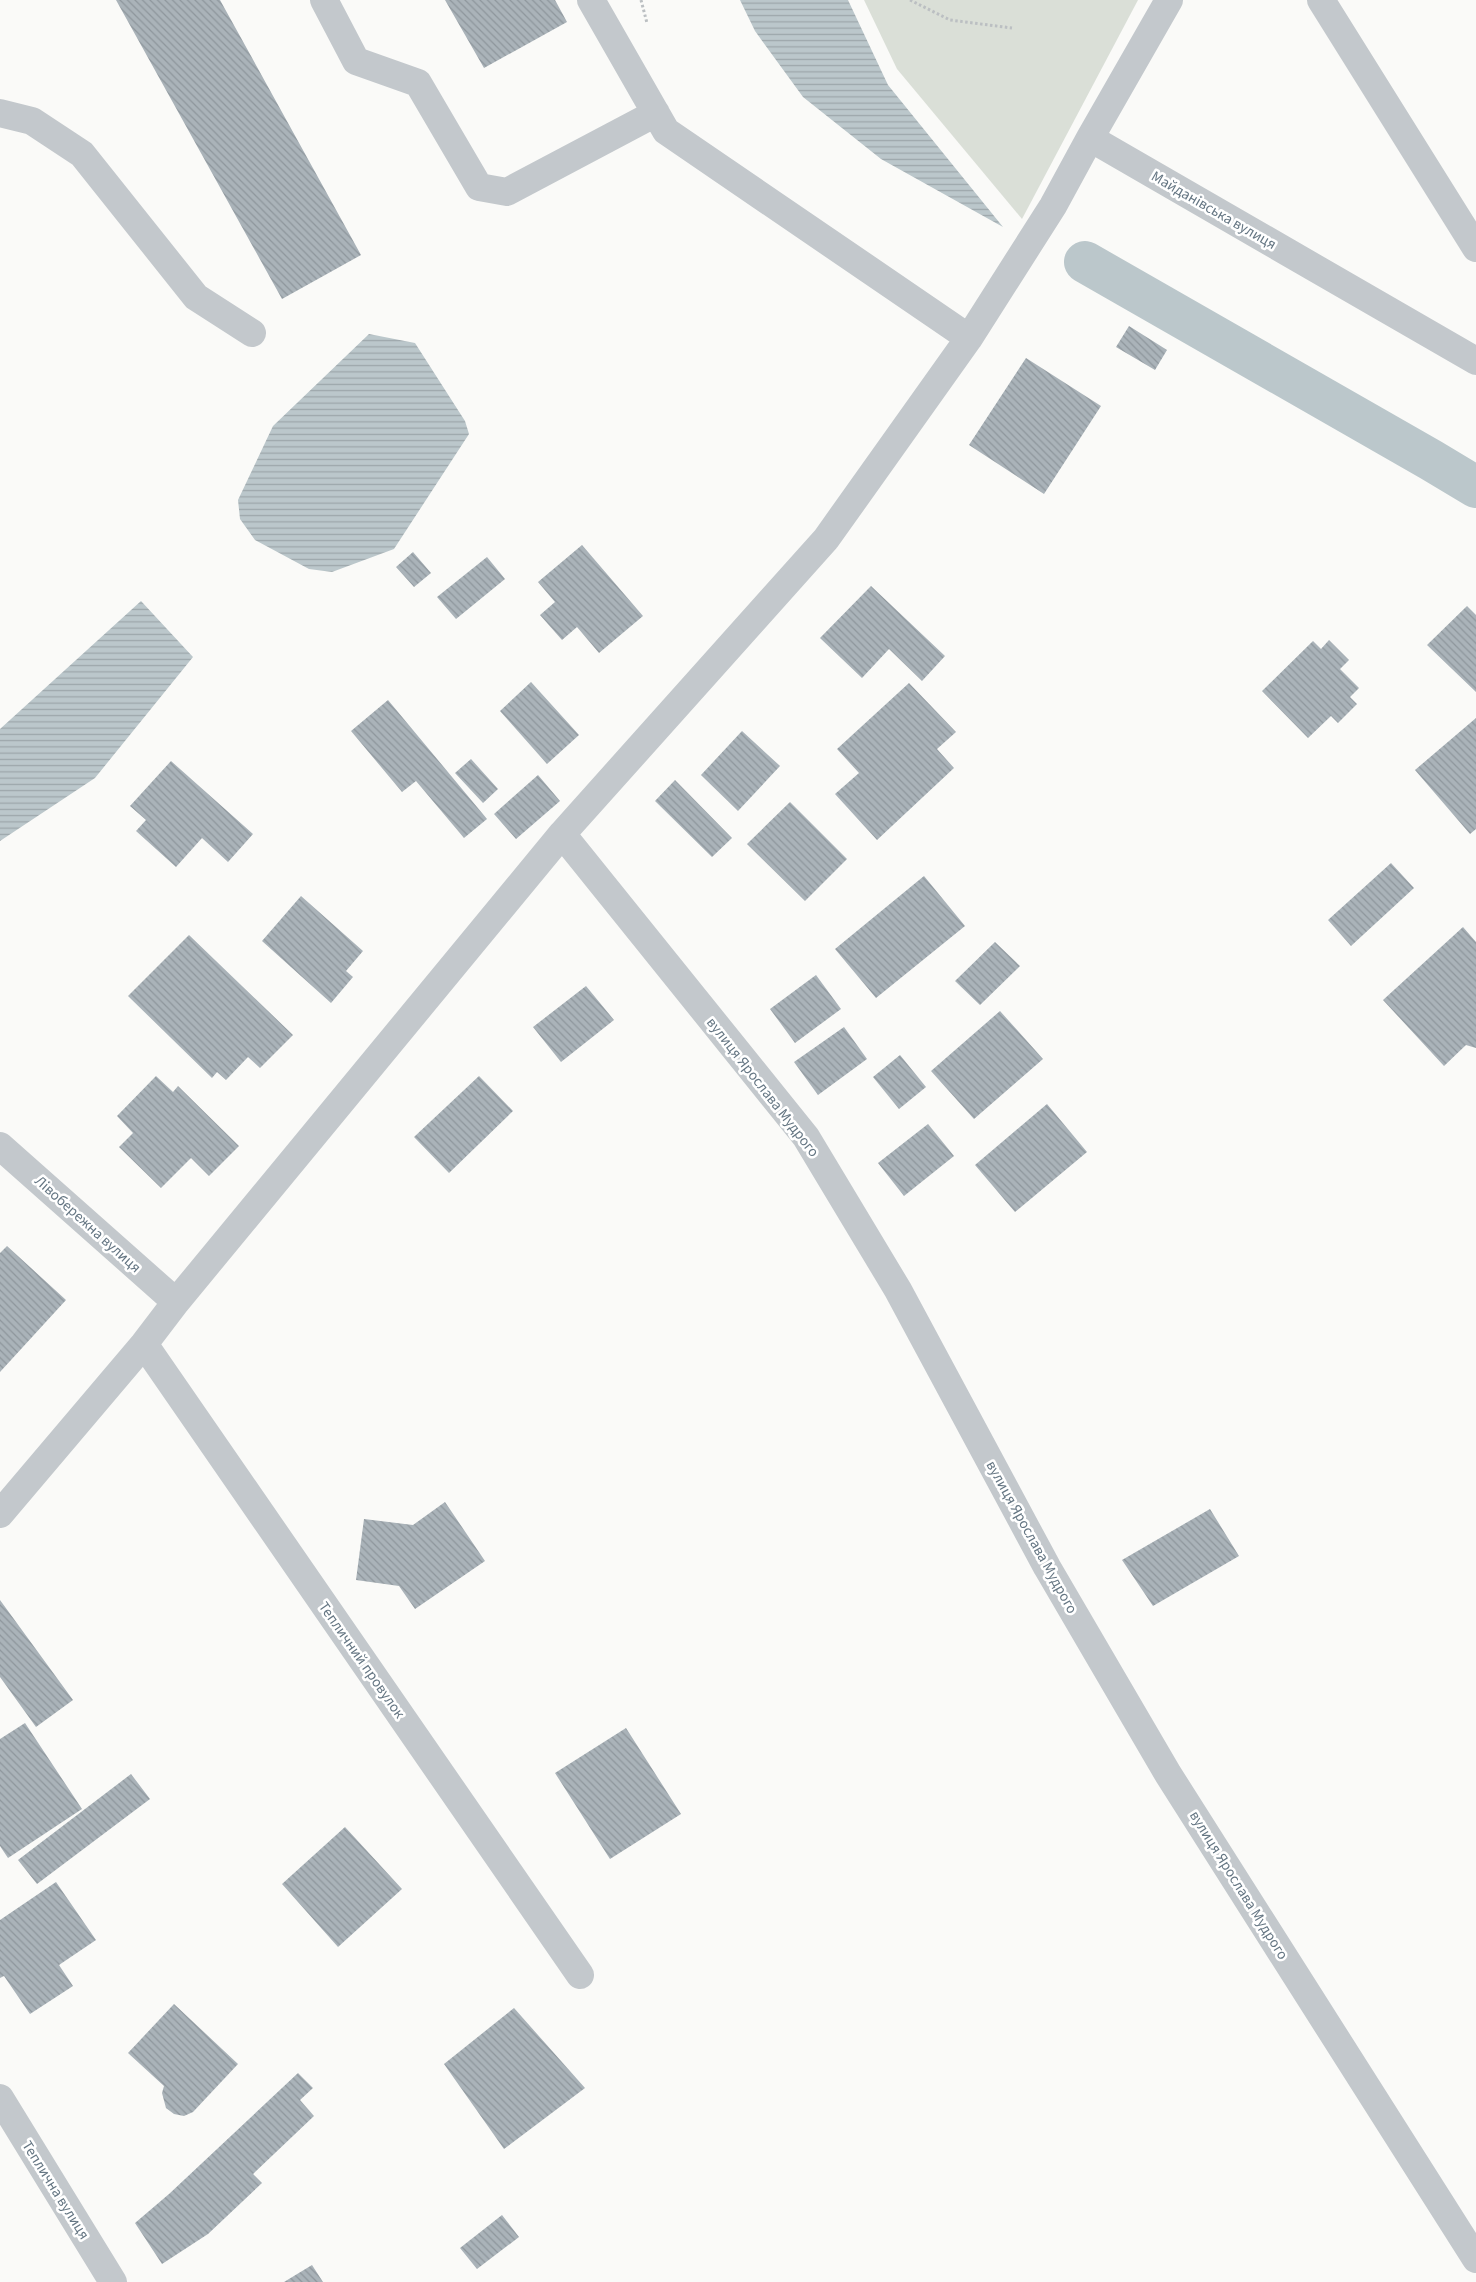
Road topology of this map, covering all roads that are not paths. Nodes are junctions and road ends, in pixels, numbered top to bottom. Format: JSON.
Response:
{"nodes":[{"id":1,"x":324,"y":0,"type":"edge"},
{"id":2,"x":591,"y":0,"type":"edge"},
{"id":3,"x":1169,"y":0,"type":"edge"},
{"id":4,"x":1321,"y":0,"type":"edge"},
{"id":5,"x":0,"y":113,"type":"edge"},
{"id":6,"x":656,"y":113,"type":"junction"},
{"id":7,"x":1090,"y":138,"type":"junction"},
{"id":8,"x":1476,"y":248,"type":"edge"},
{"id":9,"x":252,"y":333,"type":"dead end"},
{"id":10,"x":968,"y":338,"type":"junction"},
{"id":11,"x":1476,"y":361,"type":"edge"},
{"id":12,"x":562,"y":834,"type":"junction"},
{"id":13,"x":0,"y":1146,"type":"edge"},
{"id":14,"x":176,"y":1302,"type":"junction"},
{"id":15,"x":144,"y":1344,"type":"junction"},
{"id":16,"x":0,"y":1514,"type":"edge"},
{"id":17,"x":580,"y":1975,"type":"dead end"},
{"id":18,"x":0,"y":2098,"type":"edge"},
{"id":19,"x":1476,"y":2259,"type":"edge"},
{"id":20,"x":113,"y":2282,"type":"edge"}],
"edges":[{"from":1,"to":6,"type":"street"},
{"from":2,"to":6,"type":"street"},
{"from":3,"to":7,"type":"street"},
{"from":4,"to":8,"type":"street"},
{"from":5,"to":9,"type":"street"},
{"from":6,"to":10,"type":"street"},
{"from":7,"to":10,"type":"street"},
{"from":7,"to":11,"type":"street","name":"Майданівська вулиця"},
{"from":10,"to":12,"type":"street"},
{"from":12,"to":14,"type":"street"},
{"from":12,"to":19,"type":"street","name":"вулиця Ярослава Мудрого"},
{"from":13,"to":14,"type":"street","name":"Лівобережна вулиця"},
{"from":14,"to":15,"type":"street"},
{"from":15,"to":16,"type":"street"},
{"from":15,"to":17,"type":"street","name":"Тепличний провулок"},
{"from":18,"to":20,"type":"street","name":"Теплична вулиця"}]}
